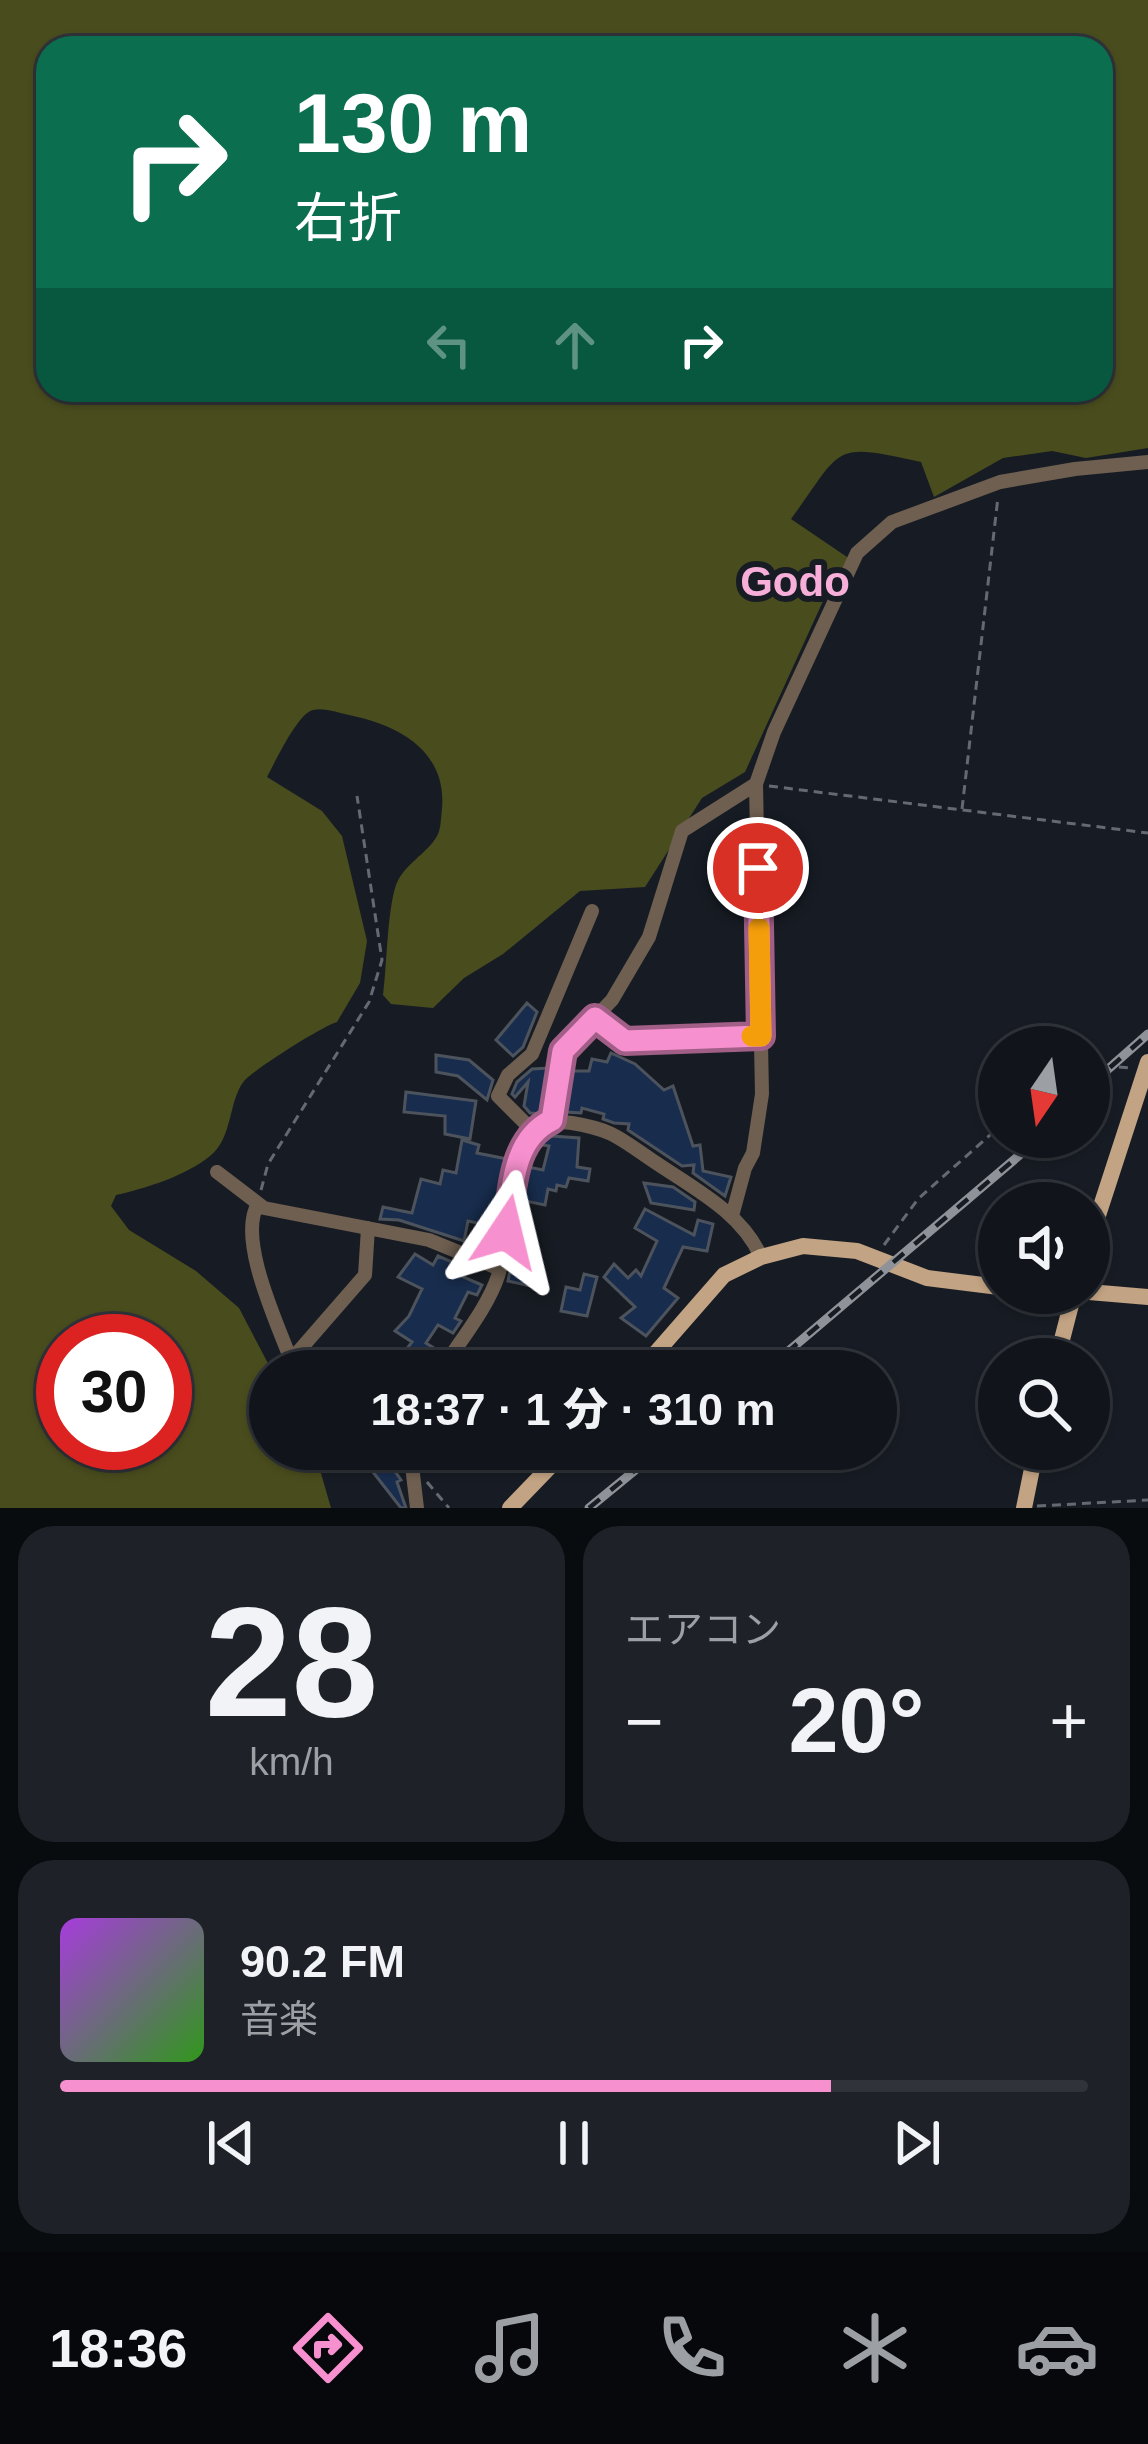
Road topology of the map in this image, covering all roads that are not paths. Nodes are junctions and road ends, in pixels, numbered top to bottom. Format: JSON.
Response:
{"nodes":[{"id":1,"x":1148,"y":462,"type":"edge"},
{"id":2,"x":756,"y":784,"type":"junction"},
{"id":3,"x":592,"y":911,"type":"dead end"},
{"id":4,"x":595,"y":1018,"type":"junction"},
{"id":5,"x":761,"y":1036,"type":"junction"},
{"id":6,"x":1147,"y":1067,"type":"edge"},
{"id":7,"x":552,"y":1120,"type":"junction"},
{"id":8,"x":532,"y":1130,"type":"junction"},
{"id":9,"x":217,"y":1172,"type":"dead end"},
{"id":10,"x":1109,"y":1182,"type":"edge"},
{"id":11,"x":258,"y":1204,"type":"junction"},
{"id":12,"x":732,"y":1216,"type":"junction"},
{"id":13,"x":368,"y":1228,"type":"junction"},
{"id":14,"x":761,"y":1257,"type":"junction"},
{"id":15,"x":500,"y":1269,"type":"junction"},
{"id":16,"x":978,"y":1284,"type":"edge"},
{"id":17,"x":1110,"y":1294,"type":"edge"},
{"id":18,"x":1148,"y":1297,"type":"edge"},
{"id":19,"x":454,"y":1350,"type":"edge"},
{"id":20,"x":658,"y":1350,"type":"edge"},
{"id":21,"x":412,"y":1470,"type":"edge"},
{"id":22,"x":547,"y":1470,"type":"edge"},
{"id":23,"x":1032,"y":1470,"type":"edge"},
{"id":24,"x":1024,"y":1507,"type":"edge"},
{"id":25,"x":416,"y":1508,"type":"edge"},
{"id":26,"x":510,"y":1508,"type":"edge"}],
"edges":[{"from":1,"to":2,"type":"street"},
{"from":2,"to":4,"type":"street"},
{"from":2,"to":5,"type":"street"},
{"from":3,"to":8,"type":"street"},
{"from":4,"to":5,"type":"street"},
{"from":4,"to":7,"type":"street"},
{"from":5,"to":12,"type":"street"},
{"from":6,"to":10,"type":"main road"},
{"from":7,"to":8,"type":"street"},
{"from":7,"to":12,"type":"street"},
{"from":8,"to":15,"type":"street"},
{"from":9,"to":11,"type":"street"},
{"from":11,"to":13,"type":"street"},
{"from":11,"to":13,"type":"street"},
{"from":12,"to":14,"type":"street"},
{"from":13,"to":15,"type":"street"},
{"from":14,"to":16,"type":"main road"},
{"from":14,"to":20,"type":"main road"},
{"from":15,"to":19,"type":"street"},
{"from":17,"to":18,"type":"main road"},
{"from":21,"to":25,"type":"street"},
{"from":22,"to":26,"type":"main road"},
{"from":23,"to":24,"type":"main road"}]}
